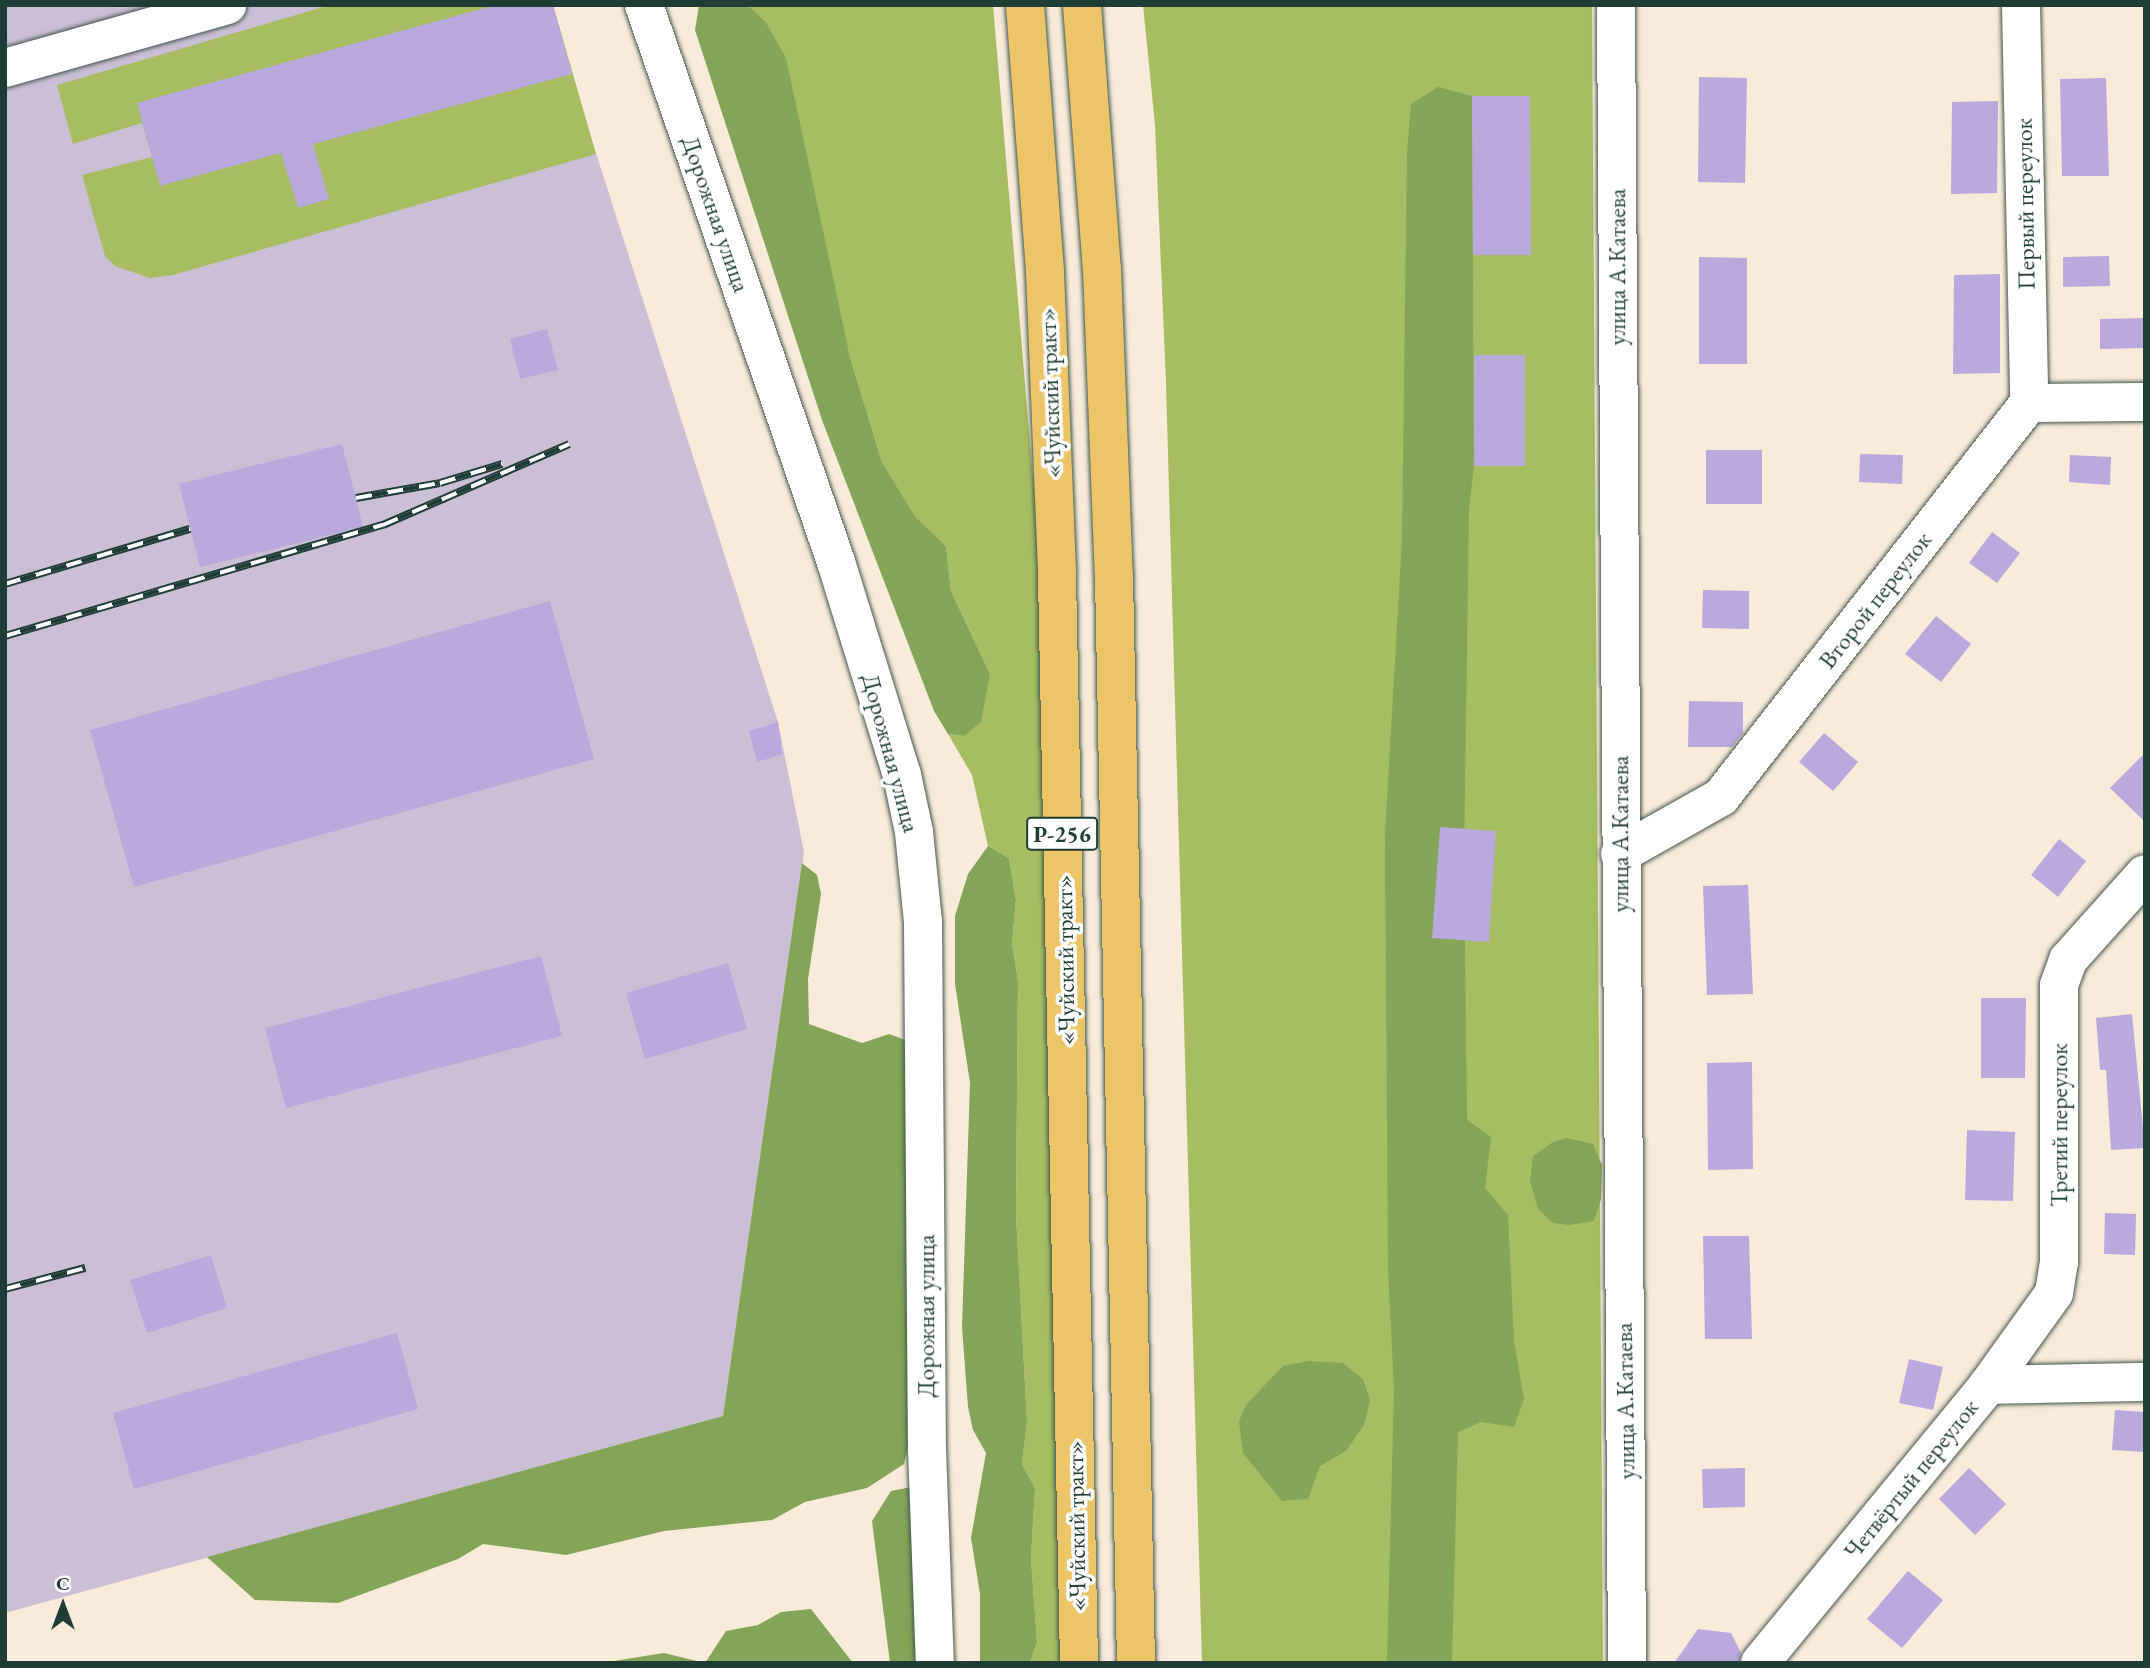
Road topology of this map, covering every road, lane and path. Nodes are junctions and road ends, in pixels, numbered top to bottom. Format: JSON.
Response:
{"nodes":[{"id":1,"x":227,"y":5,"type":"edge"},
{"id":2,"x":644,"y":5,"type":"edge"},
{"id":3,"x":1025,"y":5,"type":"edge"},
{"id":4,"x":1082,"y":5,"type":"edge"},
{"id":5,"x":1616,"y":5,"type":"edge"},
{"id":6,"x":2021,"y":5,"type":"edge"},
{"id":7,"x":5,"y":68,"type":"edge"},
{"id":8,"x":2145,"y":402,"type":"edge"},
{"id":9,"x":2029,"y":403,"type":"junction"},
{"id":10,"x":1620,"y":854,"type":"junction"},
{"id":11,"x":2145,"y":874,"type":"edge"},
{"id":12,"x":2145,"y":1382,"type":"edge"},
{"id":13,"x":1988,"y":1385,"type":"junction"},
{"id":14,"x":935,"y":1663,"type":"edge"},
{"id":15,"x":1079,"y":1663,"type":"edge"},
{"id":16,"x":1136,"y":1663,"type":"edge"},
{"id":17,"x":1628,"y":1663,"type":"edge"},
{"id":18,"x":1760,"y":1663,"type":"edge"}],
"edges":[{"from":1,"to":7,"type":"street"},
{"from":2,"to":14,"type":"street","name":"Дорожная улица"},
{"from":3,"to":15,"type":"highway","name":"«Чуйский тракт»","number":"Р-256"},
{"from":4,"to":16,"type":"highway","number":"Р-256"},
{"from":5,"to":10,"type":"street","name":"улица А.Катаева"},
{"from":6,"to":9,"type":"street","name":"Первый переулок"},
{"from":8,"to":9,"type":"street"},
{"from":9,"to":10,"type":"street","name":"Второй переулок"},
{"from":10,"to":17,"type":"street","name":"улица А.Катаева"},
{"from":11,"to":13,"type":"street","name":"Третий переулок"},
{"from":12,"to":13,"type":"street","name":"Четвёртый переулок"},
{"from":13,"to":18,"type":"street","name":"Четвёртый переулок"}]}
